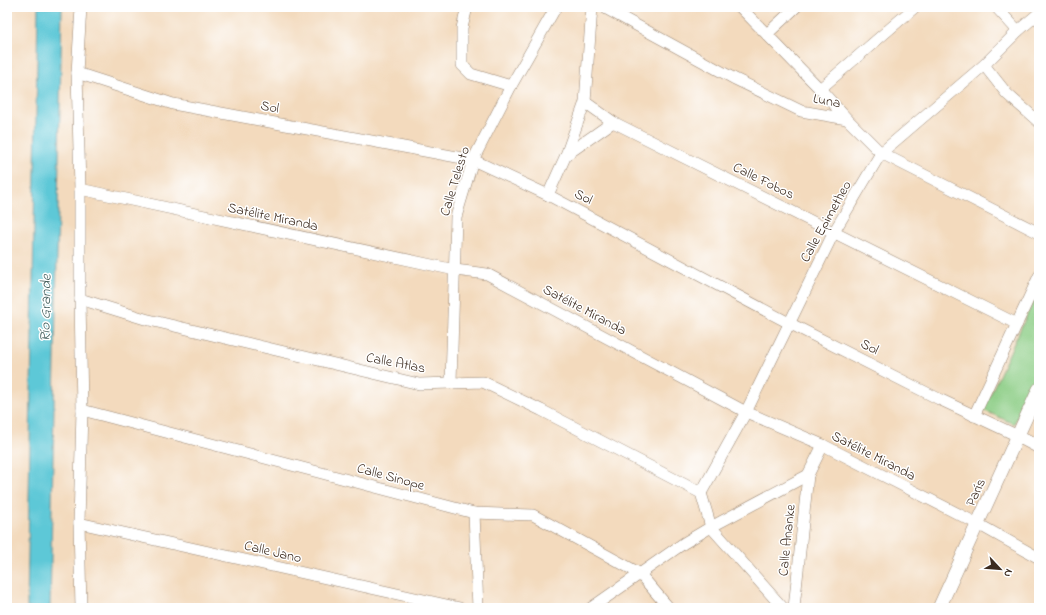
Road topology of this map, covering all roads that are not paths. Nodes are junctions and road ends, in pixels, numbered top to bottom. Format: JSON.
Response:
{"nodes":[{"id":1,"x":81,"y":7,"type":"edge"},
{"id":2,"x":467,"y":7,"type":"edge"},
{"id":3,"x":556,"y":7,"type":"edge"},
{"id":4,"x":592,"y":7,"type":"edge"},
{"id":5,"x":603,"y":7,"type":"edge"},
{"id":6,"x":740,"y":7,"type":"edge"},
{"id":7,"x":796,"y":7,"type":"edge"},
{"id":8,"x":915,"y":7,"type":"edge"},
{"id":9,"x":996,"y":7,"type":"edge"},
{"id":10,"x":1039,"y":13,"type":"edge"},
{"id":11,"x":1018,"y":31,"type":"junction"},
{"id":12,"x":768,"y":34,"type":"junction"},
{"id":13,"x":984,"y":66,"type":"junction"},
{"id":14,"x":77,"y":73,"type":"junction"},
{"id":15,"x":511,"y":86,"type":"junction"},
{"id":16,"x":820,"y":89,"type":"junction"},
{"id":17,"x":585,"y":102,"type":"junction"},
{"id":18,"x":847,"y":119,"type":"junction"},
{"id":19,"x":613,"y":122,"type":"junction"},
{"id":20,"x":1039,"y":122,"type":"edge"},
{"id":21,"x":881,"y":153,"type":"junction"},
{"id":22,"x":566,"y":155,"type":"junction"},
{"id":23,"x":473,"y":160,"type":"junction"},
{"id":24,"x":80,"y":189,"type":"junction"},
{"id":25,"x":548,"y":195,"type":"junction"},
{"id":26,"x":834,"y":232,"type":"junction"},
{"id":27,"x":1039,"y":233,"type":"edge"},
{"id":28,"x":455,"y":270,"type":"junction"},
{"id":29,"x":1039,"y":276,"type":"edge"},
{"id":30,"x":80,"y":299,"type":"junction"},
{"id":31,"x":789,"y":323,"type":"junction"},
{"id":32,"x":1017,"y":324,"type":"junction"},
{"id":33,"x":451,"y":382,"type":"junction"},
{"id":34,"x":1039,"y":390,"type":"edge"},
{"id":35,"x":82,"y":410,"type":"junction"},
{"id":36,"x":746,"y":412,"type":"junction"},
{"id":37,"x":974,"y":416,"type":"junction"},
{"id":38,"x":1018,"y":436,"type":"junction"},
{"id":39,"x":823,"y":445,"type":"junction"},
{"id":40,"x":1039,"y":447,"type":"edge"},
{"id":41,"x":808,"y":475,"type":"junction"},
{"id":42,"x":701,"y":493,"type":"junction"},
{"id":43,"x":474,"y":513,"type":"junction"},
{"id":44,"x":79,"y":523,"type":"junction"},
{"id":45,"x":978,"y":524,"type":"junction"},
{"id":46,"x":711,"y":527,"type":"junction"},
{"id":47,"x":1039,"y":558,"type":"edge"},
{"id":48,"x":639,"y":573,"type":"junction"},
{"id":49,"x":941,"y":607,"type":"edge"},
{"id":50,"x":81,"y":608,"type":"edge"},
{"id":51,"x":460,"y":608,"type":"edge"},
{"id":52,"x":478,"y":608,"type":"edge"},
{"id":53,"x":591,"y":608,"type":"edge"},
{"id":54,"x":669,"y":608,"type":"edge"},
{"id":55,"x":783,"y":608,"type":"edge"},
{"id":56,"x":794,"y":608,"type":"edge"}],
"edges":[{"from":1,"to":14,"type":"street"},
{"from":2,"to":15,"type":"street"},
{"from":3,"to":15,"type":"street","name":"Calle Telesto"},
{"from":4,"to":17,"type":"street"},
{"from":5,"to":18,"type":"street","name":"Luna"},
{"from":6,"to":12,"type":"street"},
{"from":7,"to":12,"type":"street"},
{"from":8,"to":16,"type":"street"},
{"from":9,"to":11,"type":"street"},
{"from":10,"to":11,"type":"street","name":"Calle Epimetheo"},
{"from":11,"to":13,"type":"street","name":"Calle Epimetheo"},
{"from":12,"to":16,"type":"street"},
{"from":13,"to":20,"type":"street"},
{"from":13,"to":21,"type":"street","name":"Calle Epimetheo"},
{"from":14,"to":23,"type":"street","name":"Sol"},
{"from":14,"to":24,"type":"street"},
{"from":15,"to":23,"type":"street","name":"Calle Telesto"},
{"from":16,"to":18,"type":"street"},
{"from":17,"to":19,"type":"street","name":"Calle Fobos"},
{"from":17,"to":22,"type":"street"},
{"from":18,"to":21,"type":"street","name":"Luna"},
{"from":19,"to":22,"type":"street"},
{"from":19,"to":26,"type":"street","name":"Calle Fobos"},
{"from":21,"to":26,"type":"street","name":"Calle Epimetheo"},
{"from":21,"to":27,"type":"street","name":"Luna"},
{"from":22,"to":25,"type":"street"},
{"from":23,"to":25,"type":"street","name":"Sol"},
{"from":23,"to":28,"type":"street","name":"Calle Telesto"},
{"from":24,"to":28,"type":"street","name":"Satélite Miranda"},
{"from":24,"to":30,"type":"street"},
{"from":25,"to":31,"type":"street","name":"Sol"},
{"from":26,"to":31,"type":"street","name":"Calle Epimetheo"},
{"from":26,"to":32,"type":"street","name":"Calle Fobos"},
{"from":28,"to":33,"type":"street","name":"Calle Telesto"},
{"from":28,"to":36,"type":"street","name":"Satélite Miranda"},
{"from":29,"to":32,"type":"street"},
{"from":30,"to":33,"type":"street","name":"Calle Atlas"},
{"from":30,"to":35,"type":"street"},
{"from":31,"to":36,"type":"street","name":"Calle Epimetheo"},
{"from":31,"to":37,"type":"street","name":"Sol"},
{"from":32,"to":37,"type":"street"},
{"from":33,"to":42,"type":"street","name":"Calle Atlas"},
{"from":34,"to":38,"type":"street","name":"París"},
{"from":35,"to":43,"type":"street","name":"Calle Sinope"},
{"from":35,"to":44,"type":"street"},
{"from":36,"to":39,"type":"street","name":"Satélite Miranda"},
{"from":36,"to":42,"type":"street","name":"Calle Epimetheo"},
{"from":37,"to":38,"type":"street","name":"Sol"},
{"from":38,"to":40,"type":"street","name":"Sol"},
{"from":38,"to":45,"type":"street","name":"París"},
{"from":39,"to":41,"type":"street"},
{"from":39,"to":45,"type":"street","name":"Satélite Miranda"},
{"from":41,"to":46,"type":"street"},
{"from":41,"to":56,"type":"street","name":"Calle Ananke"},
{"from":42,"to":46,"type":"street"},
{"from":43,"to":48,"type":"street","name":"Calle Sinope"},
{"from":43,"to":52,"type":"street"},
{"from":44,"to":50,"type":"street"},
{"from":44,"to":51,"type":"street","name":"Calle Jano"},
{"from":45,"to":47,"type":"street","name":"Satélite Miranda"},
{"from":45,"to":49,"type":"street","name":"París"},
{"from":46,"to":48,"type":"street"},
{"from":46,"to":55,"type":"street"},
{"from":48,"to":53,"type":"street"},
{"from":48,"to":54,"type":"street","name":"Calle Sinope"}]}
